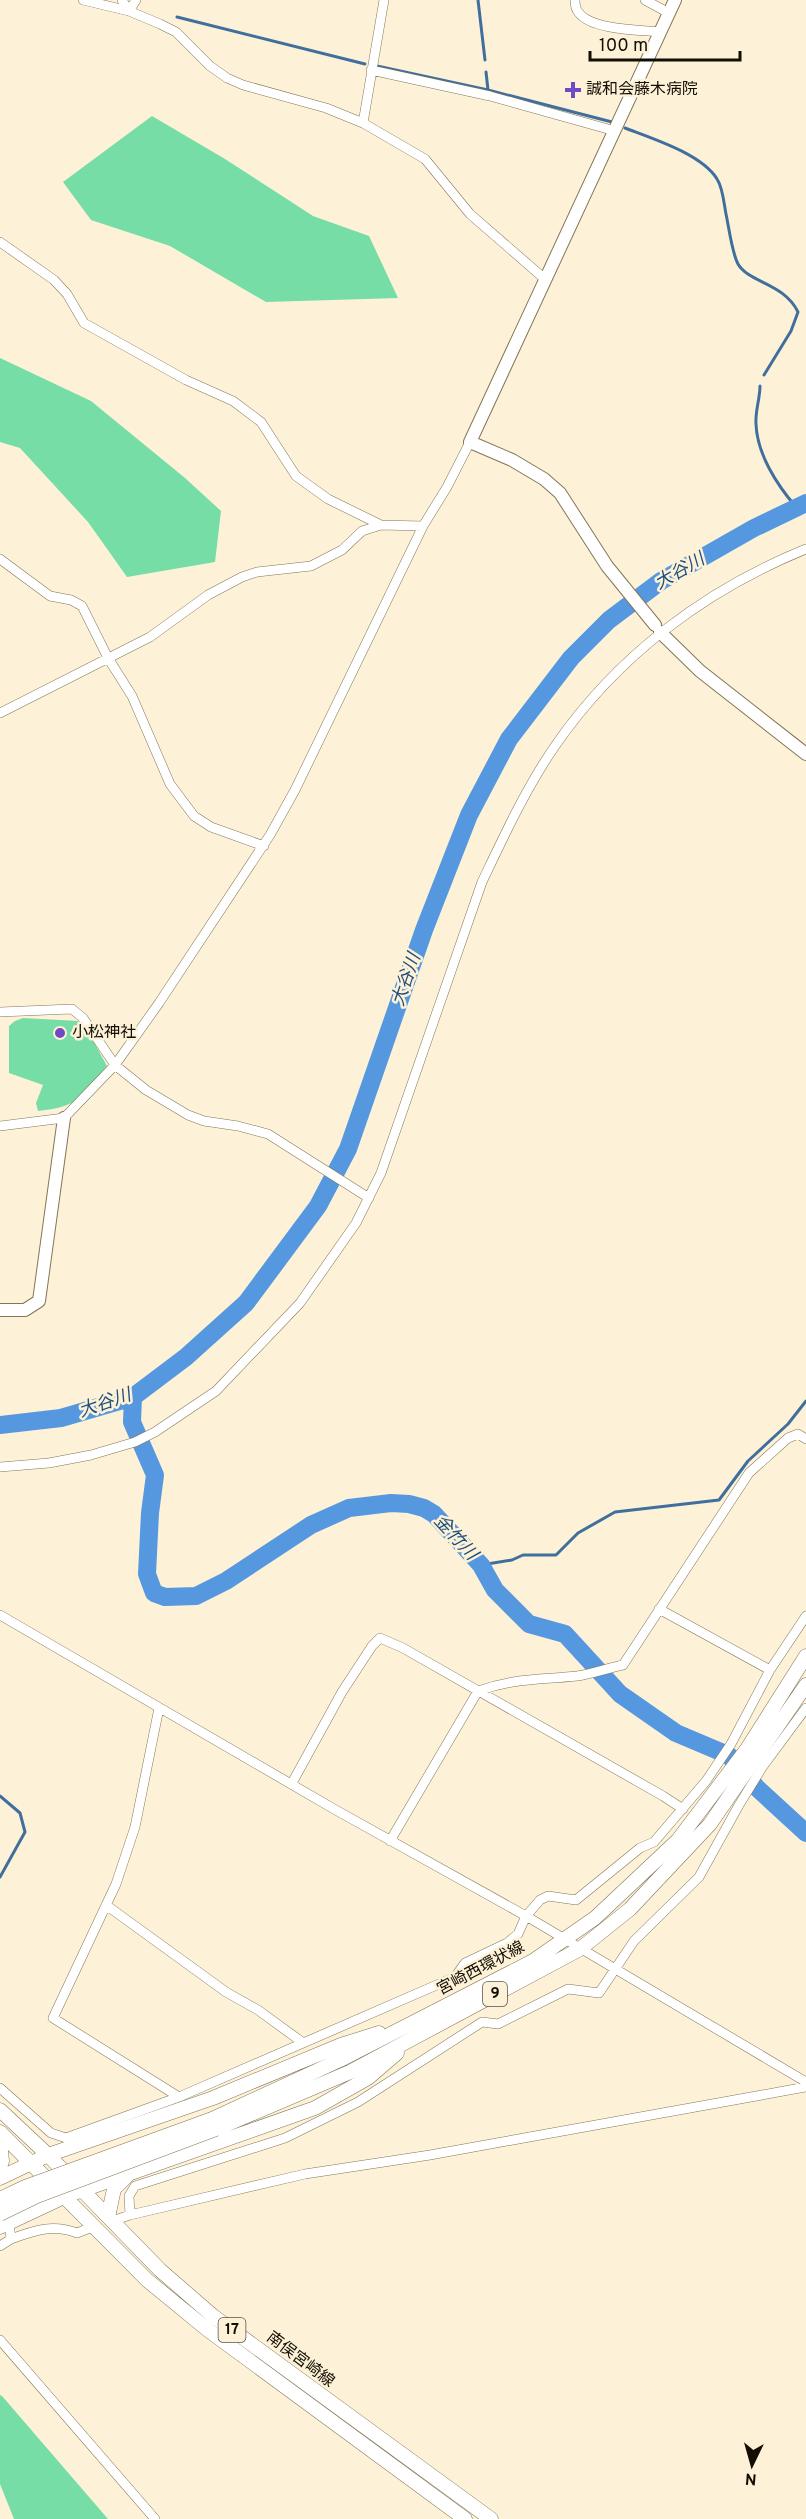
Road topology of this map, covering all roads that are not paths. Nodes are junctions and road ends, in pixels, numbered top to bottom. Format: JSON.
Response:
{"nodes":[{"id":1,"x":83,"y":0,"type":"edge"},
{"id":2,"x":122,"y":0,"type":"edge"},
{"id":3,"x":136,"y":0,"type":"edge"},
{"id":4,"x":384,"y":0,"type":"edge"},
{"id":5,"x":574,"y":0,"type":"edge"},
{"id":6,"x":645,"y":0,"type":"edge"},
{"id":7,"x":675,"y":0,"type":"edge"},
{"id":8,"x":129,"y":11,"type":"junction"},
{"id":9,"x":669,"y":13,"type":"junction"},
{"id":10,"x":660,"y":32,"type":"junction"},
{"id":11,"x":370,"y":70,"type":"junction"},
{"id":12,"x":363,"y":123,"type":"junction"},
{"id":13,"x":615,"y":130,"type":"junction"},
{"id":14,"x":0,"y":242,"type":"edge"},
{"id":15,"x":546,"y":280,"type":"junction"},
{"id":16,"x":470,"y":442,"type":"junction"},
{"id":17,"x":381,"y":525,"type":"junction"},
{"id":18,"x":423,"y":526,"type":"junction"},
{"id":19,"x":806,"y":549,"type":"edge"},
{"id":20,"x":0,"y":559,"type":"edge"},
{"id":21,"x":658,"y":628,"type":"junction"},
{"id":22,"x":108,"y":658,"type":"junction"},
{"id":23,"x":0,"y":713,"type":"edge"},
{"id":24,"x":806,"y":754,"type":"edge"},
{"id":25,"x":264,"y":846,"type":"junction"},
{"id":26,"x":0,"y":1012,"type":"edge"},
{"id":27,"x":115,"y":1065,"type":"junction"},
{"id":28,"x":63,"y":1118,"type":"junction"},
{"id":29,"x":0,"y":1126,"type":"edge"},
{"id":30,"x":367,"y":1197,"type":"junction"},
{"id":31,"x":0,"y":1310,"type":"edge"},
{"id":32,"x":806,"y":1439,"type":"edge"},
{"id":33,"x":0,"y":1467,"type":"edge"},
{"id":34,"x":659,"y":1609,"type":"junction"},
{"id":35,"x":0,"y":1614,"type":"edge"},
{"id":36,"x":806,"y":1616,"type":"edge"},
{"id":37,"x":806,"y":1656,"type":"edge"},
{"id":38,"x":770,"y":1671,"type":"junction"},
{"id":39,"x":806,"y":1685,"type":"edge"},
{"id":40,"x":478,"y":1691,"type":"junction"},
{"id":41,"x":159,"y":1708,"type":"junction"},
{"id":42,"x":806,"y":1708,"type":"edge"},
{"id":43,"x":759,"y":1764,"type":"junction"},
{"id":44,"x":292,"y":1783,"type":"junction"},
{"id":45,"x":728,"y":1798,"type":"junction"},
{"id":46,"x":683,"y":1809,"type":"junction"},
{"id":47,"x":390,"y":1841,"type":"junction"},
{"id":48,"x":106,"y":1905,"type":"junction"},
{"id":49,"x":526,"y":1916,"type":"junction"},
{"id":50,"x":566,"y":1940,"type":"junction"},
{"id":51,"x":580,"y":1949,"type":"junction"},
{"id":52,"x":614,"y":1968,"type":"junction"},
{"id":53,"x":414,"y":2030,"type":"junction"},
{"id":54,"x":302,"y":2042,"type":"junction"},
{"id":55,"x":806,"y":2082,"type":"edge"},
{"id":56,"x":806,"y":2087,"type":"edge"},
{"id":57,"x":0,"y":2088,"type":"edge"},
{"id":58,"x":179,"y":2097,"type":"junction"},
{"id":59,"x":0,"y":2110,"type":"edge"},
{"id":60,"x":214,"y":2124,"type":"junction"},
{"id":61,"x":0,"y":2132,"type":"edge"},
{"id":62,"x":0,"y":2141,"type":"edge"},
{"id":63,"x":48,"y":2155,"type":"junction"},
{"id":64,"x":33,"y":2163,"type":"junction"},
{"id":65,"x":0,"y":2167,"type":"edge"},
{"id":66,"x":130,"y":2174,"type":"junction"},
{"id":67,"x":0,"y":2178,"type":"edge"},
{"id":68,"x":82,"y":2191,"type":"junction"},
{"id":69,"x":66,"y":2196,"type":"junction"},
{"id":70,"x":0,"y":2199,"type":"edge"},
{"id":71,"x":130,"y":2215,"type":"junction"},
{"id":72,"x":110,"y":2219,"type":"junction"},
{"id":73,"x":3,"y":2221,"type":"edge"},
{"id":74,"x":95,"y":2226,"type":"junction"},
{"id":75,"x":11,"y":2239,"type":"junction"},
{"id":76,"x":0,"y":2246,"type":"edge"},
{"id":77,"x":0,"y":2340,"type":"edge"},
{"id":78,"x":155,"y":2519,"type":"edge"},
{"id":79,"x":465,"y":2519,"type":"edge"},
{"id":80,"x":491,"y":2519,"type":"edge"}],
"edges":[{"from":1,"to":8,"type":"street"},
{"from":2,"to":8,"type":"street"},
{"from":3,"to":8,"type":"street"},
{"from":4,"to":11,"type":"street"},
{"from":5,"to":10,"type":"street"},
{"from":6,"to":9,"type":"street"},
{"from":7,"to":9,"type":"street"},
{"from":8,"to":12,"type":"street"},
{"from":9,"to":10,"type":"street"},
{"from":10,"to":13,"type":"street"},
{"from":11,"to":12,"type":"street"},
{"from":11,"to":13,"type":"street"},
{"from":12,"to":15,"type":"street"},
{"from":13,"to":15,"type":"street"},
{"from":14,"to":17,"type":"street"},
{"from":15,"to":16,"type":"street"},
{"from":16,"to":18,"type":"street"},
{"from":16,"to":21,"type":"street"},
{"from":17,"to":18,"type":"street"},
{"from":17,"to":22,"type":"street"},
{"from":18,"to":25,"type":"street"},
{"from":19,"to":21,"type":"street"},
{"from":20,"to":22,"type":"street"},
{"from":21,"to":24,"type":"street"},
{"from":21,"to":30,"type":"street"},
{"from":22,"to":23,"type":"street"},
{"from":22,"to":25,"type":"street"},
{"from":25,"to":27,"type":"street"},
{"from":26,"to":27,"type":"street"},
{"from":27,"to":28,"type":"street"},
{"from":27,"to":30,"type":"street"},
{"from":28,"to":29,"type":"street"},
{"from":28,"to":31,"type":"street"},
{"from":30,"to":33,"type":"street"},
{"from":32,"to":34,"type":"street"},
{"from":34,"to":38,"type":"street"},
{"from":34,"to":40,"type":"street"},
{"from":35,"to":41,"type":"street"},
{"from":36,"to":38,"type":"street"},
{"from":37,"to":45,"type":"main road","name":"宮崎西環状線","number":"9"},
{"from":38,"to":46,"type":"street"},
{"from":39,"to":43,"type":"main road","name":"宮崎西環状線","number":"9"},
{"from":40,"to":44,"type":"street"},
{"from":40,"to":46,"type":"street"},
{"from":40,"to":47,"type":"street"},
{"from":41,"to":44,"type":"street"},
{"from":41,"to":48,"type":"street"},
{"from":42,"to":43,"type":"street"},
{"from":43,"to":45,"type":"main road","name":"宮崎西環状線","number":"9"},
{"from":44,"to":47,"type":"street"},
{"from":45,"to":50,"type":"main road","name":"宮崎西環状線","number":"9"},
{"from":45,"to":51,"type":"main road","name":"宮崎西環状線","number":"9"},
{"from":45,"to":52,"type":"street"},
{"from":46,"to":49,"type":"street"},
{"from":47,"to":49,"type":"street"},
{"from":48,"to":54,"type":"street"},
{"from":48,"to":58,"type":"street"},
{"from":49,"to":50,"type":"street"},
{"from":49,"to":54,"type":"street"},
{"from":50,"to":51,"type":"street"},
{"from":50,"to":53,"type":"main road","name":"宮崎西環状線","number":"9"},
{"from":51,"to":52,"type":"street"},
{"from":51,"to":53,"type":"main road","name":"宮崎西環状線","number":"9"},
{"from":52,"to":55,"type":"street"},
{"from":52,"to":71,"type":"street"},
{"from":53,"to":60,"type":"main road","name":"宮崎西環状線","number":"9"},
{"from":53,"to":63,"type":"main road"},
{"from":53,"to":66,"type":"main road"},
{"from":54,"to":58,"type":"street"},
{"from":56,"to":71,"type":"street"},
{"from":57,"to":58,"type":"street"},
{"from":59,"to":63,"type":"main road","name":"南俣宮崎線","number":"17"},
{"from":60,"to":70,"type":"main road","name":"宮崎西環状線","number":"9","bridge":true},
{"from":60,"to":73,"type":"main road","name":"宮崎西環状線","number":"9","bridge":true},
{"from":61,"to":64,"type":"main road","name":"南俣宮崎線","number":"17"},
{"from":62,"to":65,"type":"main road"},
{"from":63,"to":64,"type":"main road"},
{"from":63,"to":68,"type":"main road","name":"南俣宮崎線","number":"17"},
{"from":64,"to":67,"type":"main road"},
{"from":64,"to":69,"type":"main road","name":"南俣宮崎線","number":"17"},
{"from":66,"to":68,"type":"main road"},
{"from":66,"to":72,"type":"main road"},
{"from":68,"to":69,"type":"main road"},
{"from":68,"to":72,"type":"main road","name":"南俣宮崎線","number":"17"},
{"from":69,"to":73,"type":"main road"},
{"from":69,"to":74,"type":"main road","name":"南俣宮崎線","number":"17"},
{"from":71,"to":72,"type":"street"},
{"from":72,"to":80,"type":"main road","name":"南俣宮崎線","number":"17"},
{"from":73,"to":75,"type":"street"},
{"from":74,"to":75,"type":"street"},
{"from":74,"to":79,"type":"main road","name":"南俣宮崎線","number":"17"},
{"from":75,"to":76,"type":"street"},
{"from":77,"to":78,"type":"street"}]}
